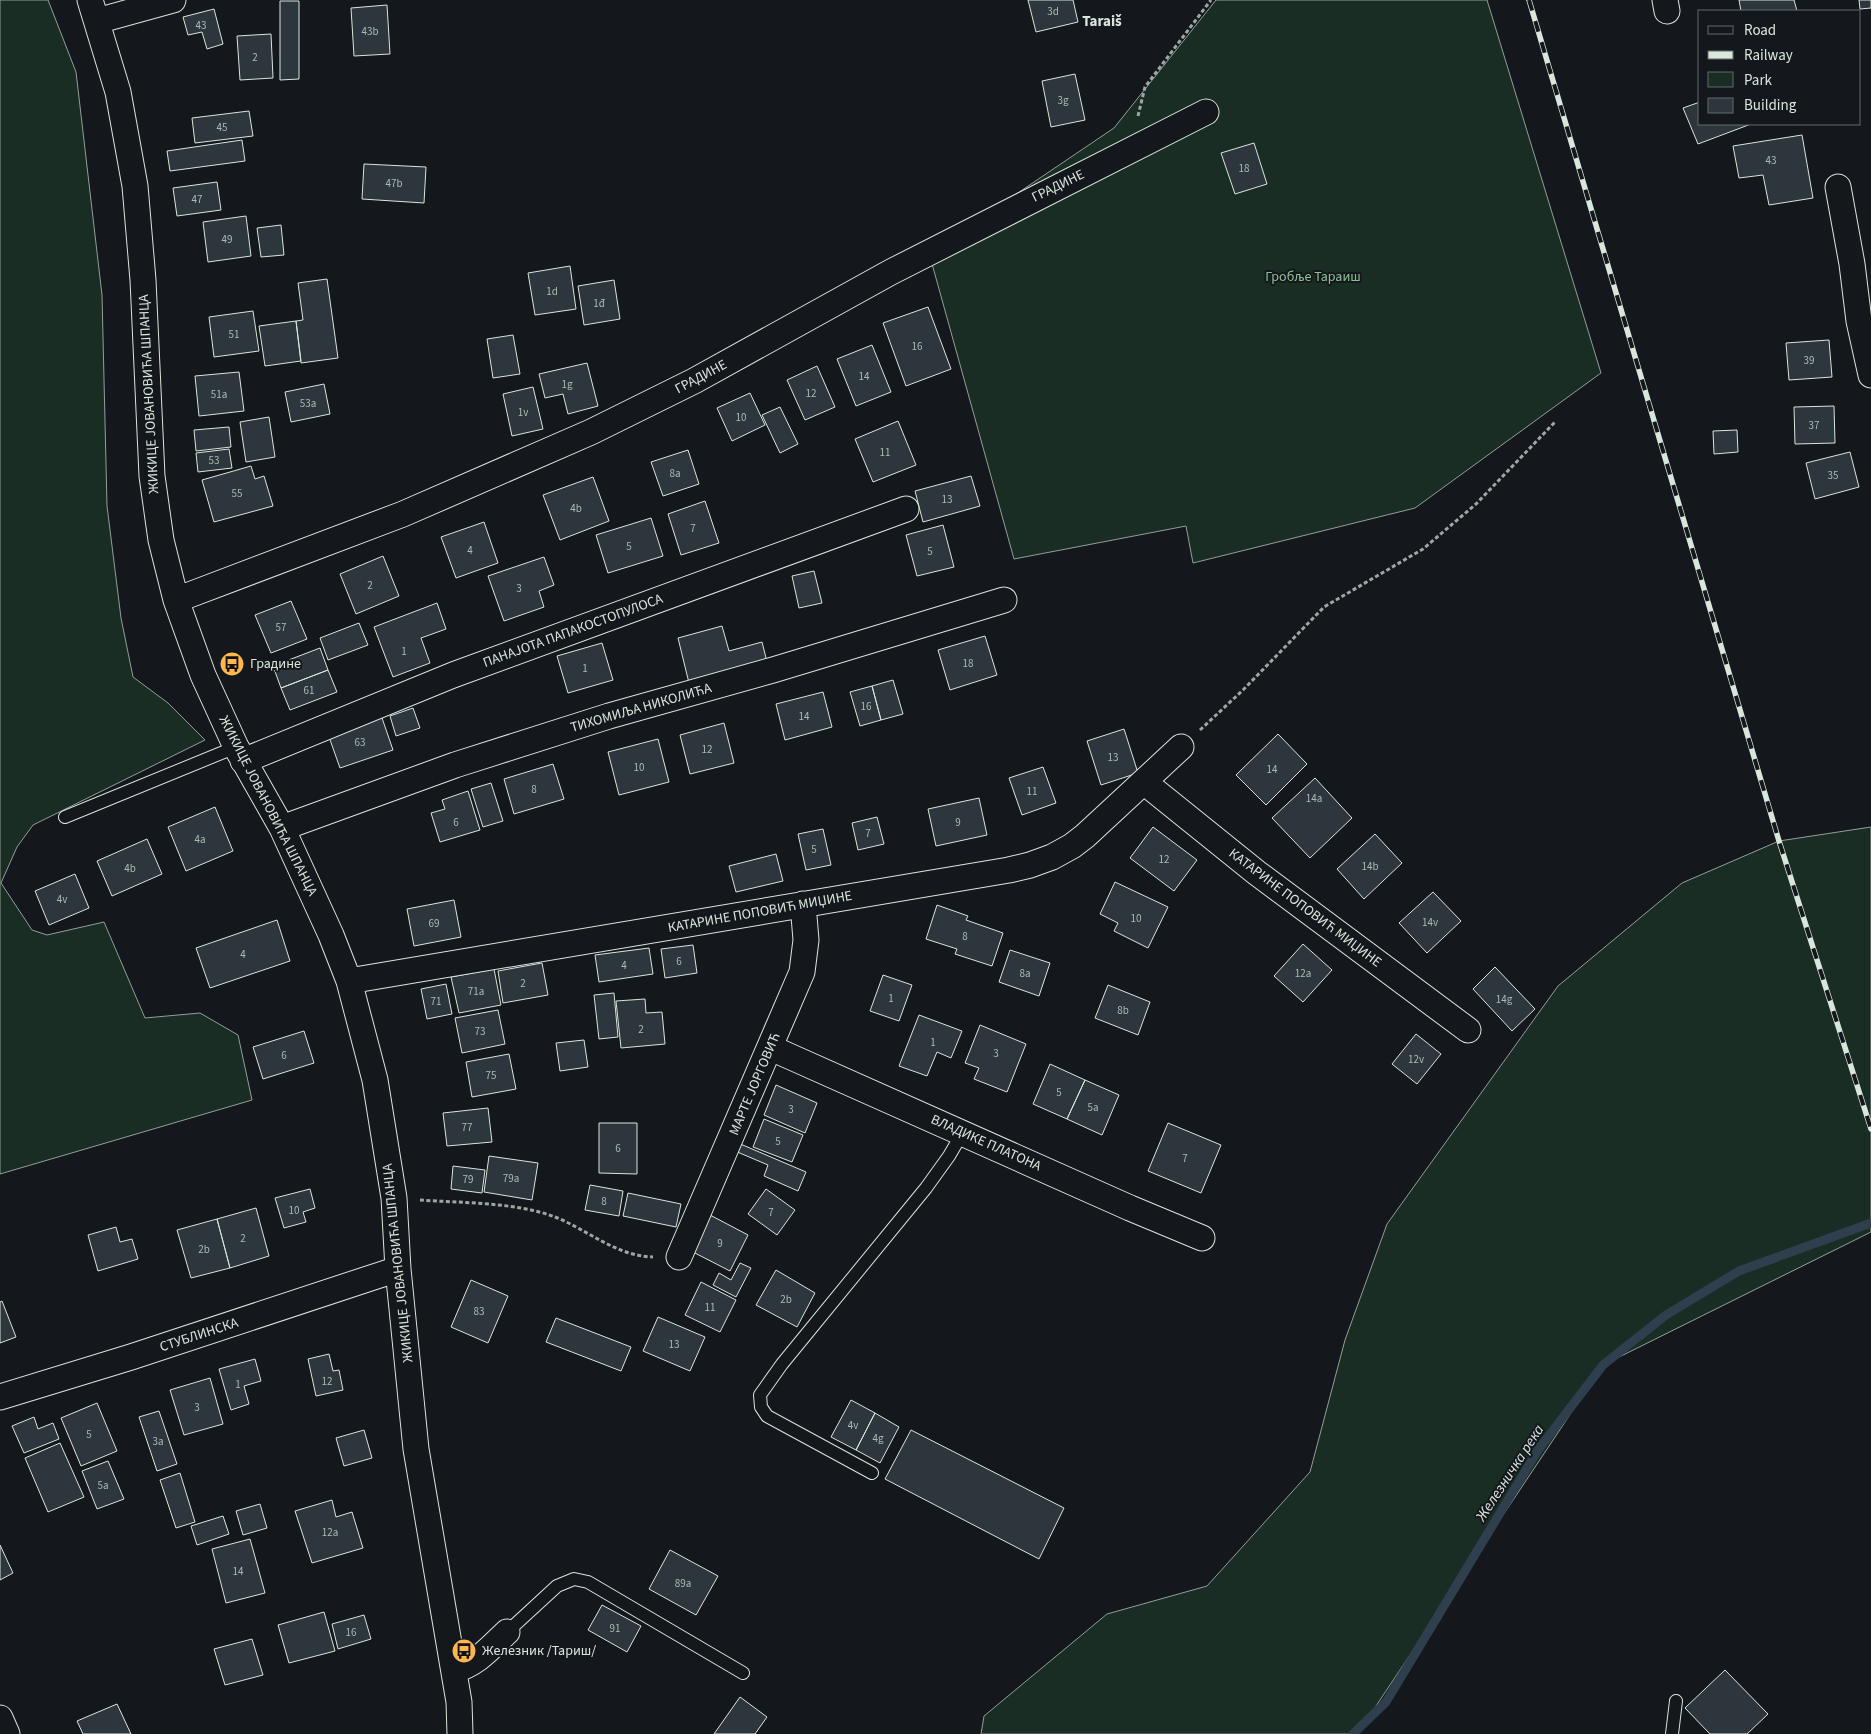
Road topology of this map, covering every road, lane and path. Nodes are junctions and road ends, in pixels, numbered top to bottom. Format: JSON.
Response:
{"nodes":[{"id":1,"x":173,"y":0,"type":"edge"},
{"id":2,"x":1211,"y":0,"type":"edge"},
{"id":3,"x":94,"y":10,"type":"edge"},
{"id":4,"x":1206,"y":112,"type":"dead end"},
{"id":5,"x":1129,"y":151,"type":"junction"},
{"id":6,"x":1838,"y":187,"type":"dead end"},
{"id":7,"x":1871,"y":376,"type":"edge"},
{"id":8,"x":1555,"y":422,"type":"dead end"},
{"id":9,"x":906,"y":510,"type":"dead end"},
{"id":10,"x":176,"y":600,"type":"junction"},
{"id":11,"x":1004,"y":600,"type":"dead end"},
{"id":12,"x":1181,"y":747,"type":"joint"},
{"id":13,"x":240,"y":754,"type":"junction"},
{"id":14,"x":1144,"y":782,"type":"junction"},
{"id":15,"x":65,"y":817,"type":"dead end"},
{"id":16,"x":282,"y":828,"type":"junction"},
{"id":17,"x":803,"y":904,"type":"junction"},
{"id":18,"x":349,"y":981,"type":"junction"},
{"id":19,"x":1468,"y":1030,"type":"dead end"},
{"id":20,"x":770,"y":1048,"type":"junction"},
{"id":21,"x":963,"y":1132,"type":"junction"},
{"id":22,"x":394,"y":1198,"type":"junction"},
{"id":23,"x":1202,"y":1238,"type":"dead end"},
{"id":24,"x":679,"y":1257,"type":"joint"},
{"id":25,"x":398,"y":1269,"type":"junction"},
{"id":26,"x":0,"y":1398,"type":"edge"},
{"id":27,"x":872,"y":1473,"type":"dead end"},
{"id":28,"x":507,"y":1632,"type":"joint"},
{"id":29,"x":454,"y":1670,"type":"junction"},
{"id":30,"x":743,"y":1673,"type":"dead end"},
{"id":31,"x":1676,"y":1701,"type":"dead end"},
{"id":32,"x":0,"y":1718,"type":"edge"},
{"id":33,"x":7,"y":1734,"type":"edge"},
{"id":34,"x":460,"y":1734,"type":"edge"},
{"id":35,"x":1672,"y":1734,"type":"edge"}],
"edges":[{"from":1,"to":3,"type":"street"},
{"from":2,"to":5,"type":"path"},
{"from":3,"to":10,"type":"street","name":"ЖИКИЦЕ ЈОВАНОВИЋА ШПАНЦА"},
{"from":4,"to":5,"type":"street","name":"ГРАДИНЕ"},
{"from":5,"to":10,"type":"street","name":"ГРАДИНЕ"},
{"from":6,"to":7,"type":"street"},
{"from":8,"to":12,"type":"path"},
{"from":9,"to":13,"type":"street","name":"ПАНАЈОТА ПАПАКОСТОПУЛОСА"},
{"from":10,"to":13,"type":"street","name":"ЖИКИЦЕ ЈОВАНОВИЋА ШПАНЦА"},
{"from":11,"to":16,"type":"street","name":"ТИХОМИЉА НИКОЛИЋА"},
{"from":12,"to":14,"type":"street","name":"КАТАРИНЕ ПОПОВИЋ МИЏИНЕ"},
{"from":13,"to":15,"type":"lane"},
{"from":13,"to":16,"type":"street","name":"ЖИКИЦЕ ЈОВАНОВИЋА ШПАНЦА"},
{"from":14,"to":17,"type":"street","name":"КАТАРИНЕ ПОПОВИЋ МИЏИНЕ"},
{"from":14,"to":19,"type":"street","name":"КАТАРИНЕ ПОПОВИЋ МИЏИНЕ"},
{"from":16,"to":18,"type":"street","name":"ЖИКИЦЕ ЈОВАНОВИЋА ШПАНЦА"},
{"from":17,"to":18,"type":"street","name":"КАТАРИНЕ ПОПОВИЋ МИЏИНЕ"},
{"from":17,"to":20,"type":"street","name":"МАРТЕ ЈОРГОВИЋ"},
{"from":18,"to":22,"type":"street","name":"ЖИКИЦЕ ЈОВАНОВИЋА ШПАНЦА"},
{"from":20,"to":21,"type":"street","name":"ВЛАДИКЕ ПЛАТОНА"},
{"from":20,"to":24,"type":"street","name":"МАРТЕ ЈОРГОВИЋ"},
{"from":21,"to":23,"type":"street","name":"ВЛАДИКЕ ПЛАТОНА"},
{"from":21,"to":27,"type":"lane"},
{"from":22,"to":24,"type":"path"},
{"from":22,"to":25,"type":"street","name":"ЖИКИЦЕ ЈОВАНОВИЋА ШПАНЦА"},
{"from":25,"to":26,"type":"street","name":"СТУБЛИНСКА"},
{"from":25,"to":29,"type":"street","name":"ЖИКИЦЕ ЈОВАНОВИЋА ШПАНЦА"},
{"from":28,"to":29,"type":"street"},
{"from":28,"to":30,"type":"lane"},
{"from":29,"to":34,"type":"street","name":"ЖИКИЦЕ ЈОВАНОВИЋА ШПАНЦА"},
{"from":31,"to":35,"type":"lane"},
{"from":32,"to":33,"type":"street"}]}
